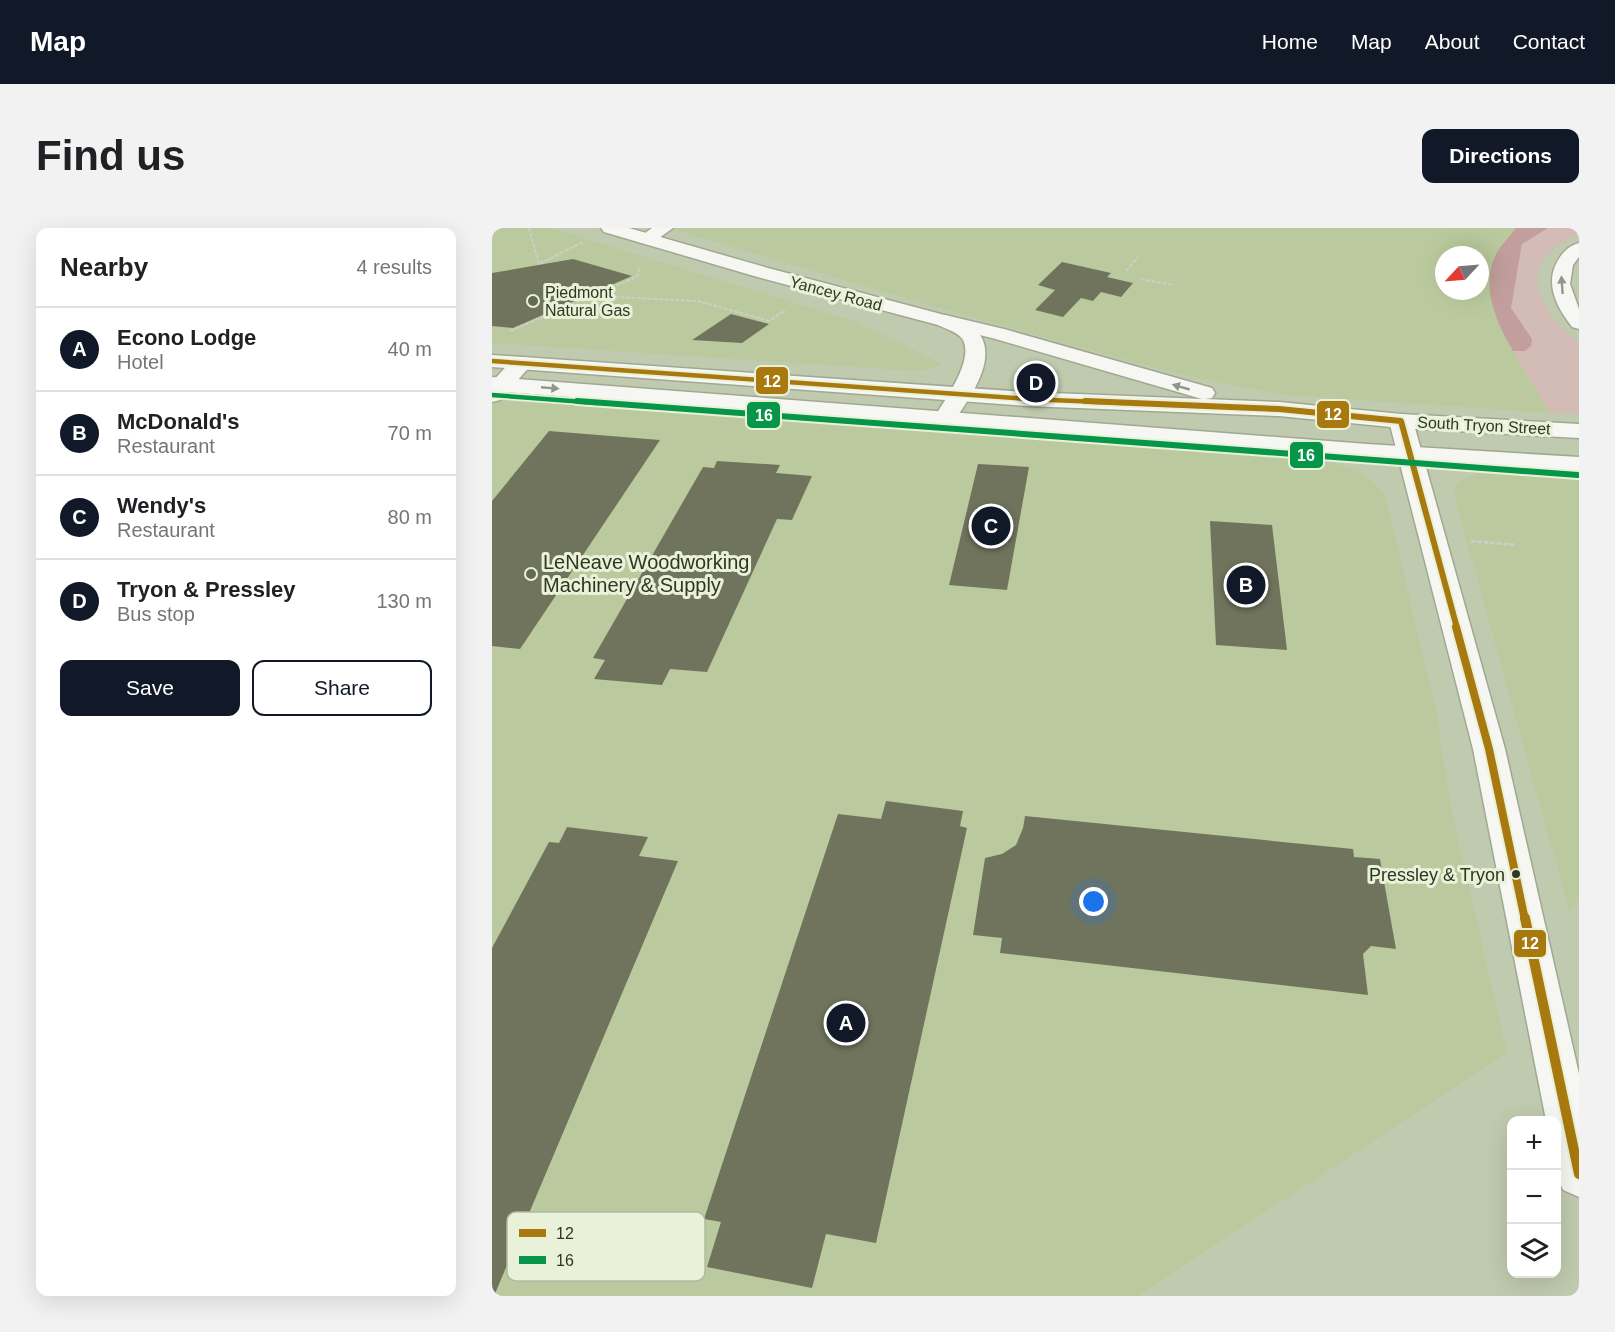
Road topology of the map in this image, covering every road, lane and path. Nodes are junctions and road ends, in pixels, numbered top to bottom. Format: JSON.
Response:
{"nodes":[{"id":1,"x":529,"y":228,"type":"edge"},
{"id":2,"x":609,"y":228,"type":"edge"},
{"id":3,"x":664,"y":228,"type":"edge"},
{"id":4,"x":646,"y":239,"type":"junction"},
{"id":5,"x":585,"y":241,"type":"dead end"},
{"id":6,"x":1579,"y":248,"type":"edge"},
{"id":7,"x":1138,"y":257,"type":"dead end"},
{"id":8,"x":638,"y":263,"type":"dead end"},
{"id":9,"x":1126,"y":271,"type":"dead end"},
{"id":10,"x":1141,"y":279,"type":"dead end"},
{"id":11,"x":1173,"y":285,"type":"dead end"},
{"id":12,"x":592,"y":296,"type":"junction"},
{"id":13,"x":787,"y":309,"type":"dead end"},
{"id":14,"x":945,"y":321,"type":"junction"},
{"id":15,"x":1579,"y":323,"type":"edge"},
{"id":16,"x":502,"y":335,"type":"dead end"},
{"id":17,"x":492,"y":361,"type":"edge"},
{"id":18,"x":522,"y":363,"type":"junction"},
{"id":19,"x":495,"y":388,"type":"edge"},
{"id":20,"x":958,"y":394,"type":"junction"},
{"id":21,"x":1279,"y":409,"type":"junction"},
{"id":22,"x":944,"y":419,"type":"junction"},
{"id":23,"x":1401,"y":421,"type":"junction"},
{"id":24,"x":1579,"y":431,"type":"edge"},
{"id":25,"x":1410,"y":454,"type":"junction"},
{"id":26,"x":1579,"y":465,"type":"edge"},
{"id":27,"x":1467,"y":540,"type":"dead end"},
{"id":28,"x":1516,"y":544,"type":"dead end"},
{"id":29,"x":1579,"y":1174,"type":"edge"}],
"edges":[{"from":1,"to":5,"type":"path"},
{"from":2,"to":4,"type":"main road","name":"Yancey Road"},
{"from":3,"to":4,"type":"main road"},
{"from":4,"to":14,"type":"main road","name":"Yancey Road"},
{"from":15,"to":6,"type":"main road","one_way":true},
{"from":7,"to":9,"type":"path"},
{"from":8,"to":12,"type":"path"},
{"from":10,"to":11,"type":"path"},
{"from":12,"to":13,"type":"path"},
{"from":12,"to":16,"type":"path"},
{"from":14,"to":20,"type":"main road","name":"Yancey Road"},
{"from":21,"to":14,"type":"main road","one_way":true},
{"from":17,"to":18,"type":"main road","name":"South Tryon Street"},
{"from":18,"to":19,"type":"main road"},
{"from":18,"to":20,"type":"main road","name":"South Tryon Street"},
{"from":19,"to":22,"type":"main road","name":"South Tryon Street","one_way":true},
{"from":20,"to":21,"type":"main road","name":"South Tryon Street"},
{"from":20,"to":22,"type":"main road","name":"Yancey Road"},
{"from":21,"to":23,"type":"main road","name":"South Tryon Street"},
{"from":22,"to":25,"type":"main road","name":"South Tryon Street"},
{"from":23,"to":24,"type":"main road","name":"South Tryon Street"},
{"from":23,"to":25,"type":"main road"},
{"from":25,"to":26,"type":"main road","name":"South Tryon Street"},
{"from":25,"to":29,"type":"main road"},
{"from":27,"to":28,"type":"path"}]}
